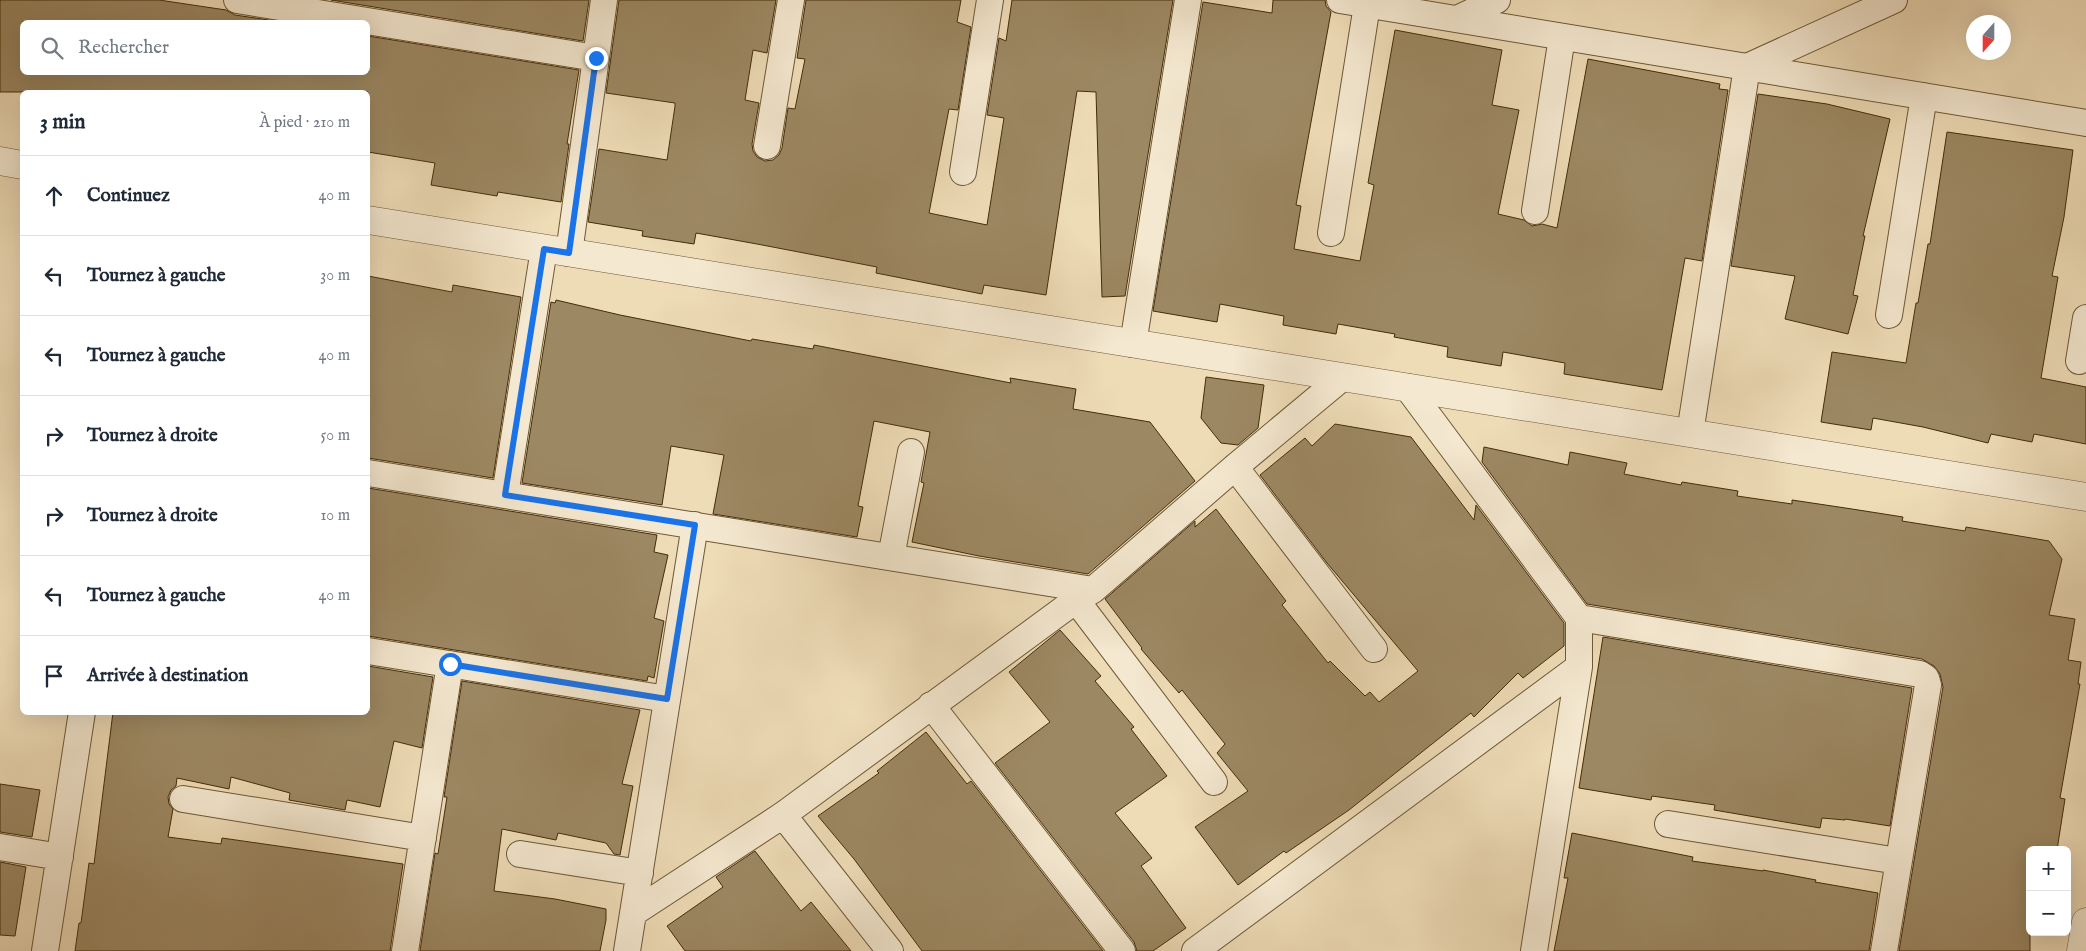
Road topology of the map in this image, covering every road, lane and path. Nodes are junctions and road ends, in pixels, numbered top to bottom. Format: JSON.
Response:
{"nodes":[{"id":1,"x":237,"y":0,"type":"edge"},
{"id":2,"x":604,"y":0,"type":"edge"},
{"id":3,"x":791,"y":0,"type":"edge"},
{"id":4,"x":990,"y":0,"type":"edge"},
{"id":5,"x":1188,"y":0,"type":"edge"},
{"id":6,"x":1497,"y":0,"type":"edge"},
{"id":7,"x":1894,"y":0,"type":"edge"},
{"id":8,"x":1354,"y":2,"type":"edge"},
{"id":9,"x":1866,"y":6,"type":"edge"},
{"id":10,"x":361,"y":20,"type":"edge"},
{"id":11,"x":1457,"y":20,"type":"junction"},
{"id":12,"x":370,"y":21,"type":"edge"},
{"id":13,"x":1562,"y":37,"type":"junction"},
{"id":14,"x":596,"y":58,"type":"junction"},
{"id":15,"x":1747,"y":67,"type":"junction"},
{"id":16,"x":1924,"y":96,"type":"junction"},
{"id":17,"x":2086,"y":123,"type":"edge"},
{"id":18,"x":767,"y":146,"type":"dead end"},
{"id":19,"x":0,"y":161,"type":"edge"},
{"id":20,"x":20,"y":165,"type":"edge"},
{"id":21,"x":963,"y":172,"type":"dead end"},
{"id":22,"x":1535,"y":211,"type":"dead end"},
{"id":23,"x":370,"y":220,"type":"edge"},
{"id":24,"x":1331,"y":233,"type":"dead end"},
{"id":25,"x":556,"y":251,"type":"junction"},
{"id":26,"x":1889,"y":315,"type":"dead end"},
{"id":27,"x":2086,"y":318,"type":"edge"},
{"id":28,"x":1133,"y":344,"type":"junction"},
{"id":29,"x":2079,"y":361,"type":"dead end"},
{"id":30,"x":1343,"y":377,"type":"junction"},
{"id":31,"x":1407,"y":388,"type":"junction"},
{"id":32,"x":1690,"y":433,"type":"junction"},
{"id":33,"x":911,"y":452,"type":"dead end"},
{"id":34,"x":1235,"y":467,"type":"junction"},
{"id":35,"x":370,"y":473,"type":"edge"},
{"id":36,"x":505,"y":495,"type":"junction"},
{"id":37,"x":2086,"y":497,"type":"edge"},
{"id":38,"x":695,"y":525,"type":"junction"},
{"id":39,"x":891,"y":557,"type":"junction"},
{"id":40,"x":1085,"y":595,"type":"junction"},
{"id":41,"x":1579,"y":618,"type":"junction"},
{"id":42,"x":1374,"y":649,"type":"dead end"},
{"id":43,"x":370,"y":651,"type":"edge"},
{"id":44,"x":450,"y":664,"type":"junction"},
{"id":45,"x":1579,"y":667,"type":"junction"},
{"id":46,"x":667,"y":699,"type":"junction"},
{"id":47,"x":931,"y":705,"type":"junction"},
{"id":48,"x":82,"y":715,"type":"edge"},
{"id":49,"x":1214,"y":782,"type":"dead end"},
{"id":50,"x":183,"y":799,"type":"dead end"},
{"id":51,"x":783,"y":815,"type":"junction"},
{"id":52,"x":1668,"y":824,"type":"dead end"},
{"id":53,"x":423,"y":838,"type":"junction"},
{"id":54,"x":0,"y":847,"type":"edge"},
{"id":55,"x":520,"y":854,"type":"dead end"},
{"id":56,"x":60,"y":857,"type":"junction"},
{"id":57,"x":1898,"y":861,"type":"junction"},
{"id":58,"x":640,"y":873,"type":"junction"},
{"id":59,"x":2086,"y":922,"type":"edge"},
{"id":60,"x":635,"y":937,"type":"edge"},
{"id":61,"x":45,"y":951,"type":"edge"},
{"id":62,"x":405,"y":951,"type":"edge"},
{"id":63,"x":890,"y":951,"type":"edge"},
{"id":64,"x":1122,"y":951,"type":"edge"},
{"id":65,"x":1195,"y":951,"type":"edge"},
{"id":66,"x":1534,"y":951,"type":"edge"},
{"id":67,"x":1884,"y":951,"type":"edge"},
{"id":68,"x":2081,"y":951,"type":"edge"}],
"edges":[{"from":1,"to":10,"type":"street"},
{"from":2,"to":14,"type":"street"},
{"from":3,"to":18,"type":"street"},
{"from":4,"to":21,"type":"street"},
{"from":5,"to":28,"type":"street"},
{"from":6,"to":11,"type":"street"},
{"from":7,"to":9,"type":"street"},
{"from":8,"to":11,"type":"street"},
{"from":8,"to":24,"type":"street"},
{"from":9,"to":15,"type":"street"},
{"from":11,"to":13,"type":"street"},
{"from":12,"to":14,"type":"street"},
{"from":13,"to":15,"type":"street"},
{"from":13,"to":22,"type":"street"},
{"from":14,"to":25,"type":"street"},
{"from":15,"to":16,"type":"street"},
{"from":15,"to":32,"type":"street"},
{"from":16,"to":17,"type":"street"},
{"from":16,"to":26,"type":"street"},
{"from":19,"to":20,"type":"street"},
{"from":23,"to":25,"type":"street"},
{"from":25,"to":28,"type":"street"},
{"from":25,"to":36,"type":"street"},
{"from":27,"to":29,"type":"street"},
{"from":28,"to":30,"type":"street"},
{"from":30,"to":31,"type":"street"},
{"from":30,"to":34,"type":"street"},
{"from":31,"to":32,"type":"street"},
{"from":31,"to":41,"type":"street"},
{"from":32,"to":37,"type":"street"},
{"from":33,"to":39,"type":"street"},
{"from":34,"to":40,"type":"street"},
{"from":34,"to":42,"type":"street"},
{"from":35,"to":36,"type":"street"},
{"from":36,"to":38,"type":"street"},
{"from":38,"to":39,"type":"street"},
{"from":38,"to":46,"type":"street"},
{"from":39,"to":40,"type":"street"},
{"from":40,"to":47,"type":"street"},
{"from":40,"to":49,"type":"street"},
{"from":41,"to":45,"type":"street"},
{"from":41,"to":57,"type":"street"},
{"from":43,"to":44,"type":"street"},
{"from":44,"to":46,"type":"street"},
{"from":44,"to":53,"type":"street"},
{"from":45,"to":65,"type":"street"},
{"from":45,"to":66,"type":"street"},
{"from":46,"to":58,"type":"street"},
{"from":47,"to":51,"type":"street"},
{"from":47,"to":64,"type":"street"},
{"from":48,"to":56,"type":"street"},
{"from":50,"to":53,"type":"street"},
{"from":51,"to":60,"type":"street"},
{"from":51,"to":63,"type":"street"},
{"from":52,"to":57,"type":"street"},
{"from":53,"to":62,"type":"street"},
{"from":54,"to":56,"type":"street"},
{"from":55,"to":58,"type":"street"},
{"from":56,"to":61,"type":"street"},
{"from":57,"to":67,"type":"street"},
{"from":58,"to":60,"type":"street"},
{"from":59,"to":68,"type":"street"}]}
